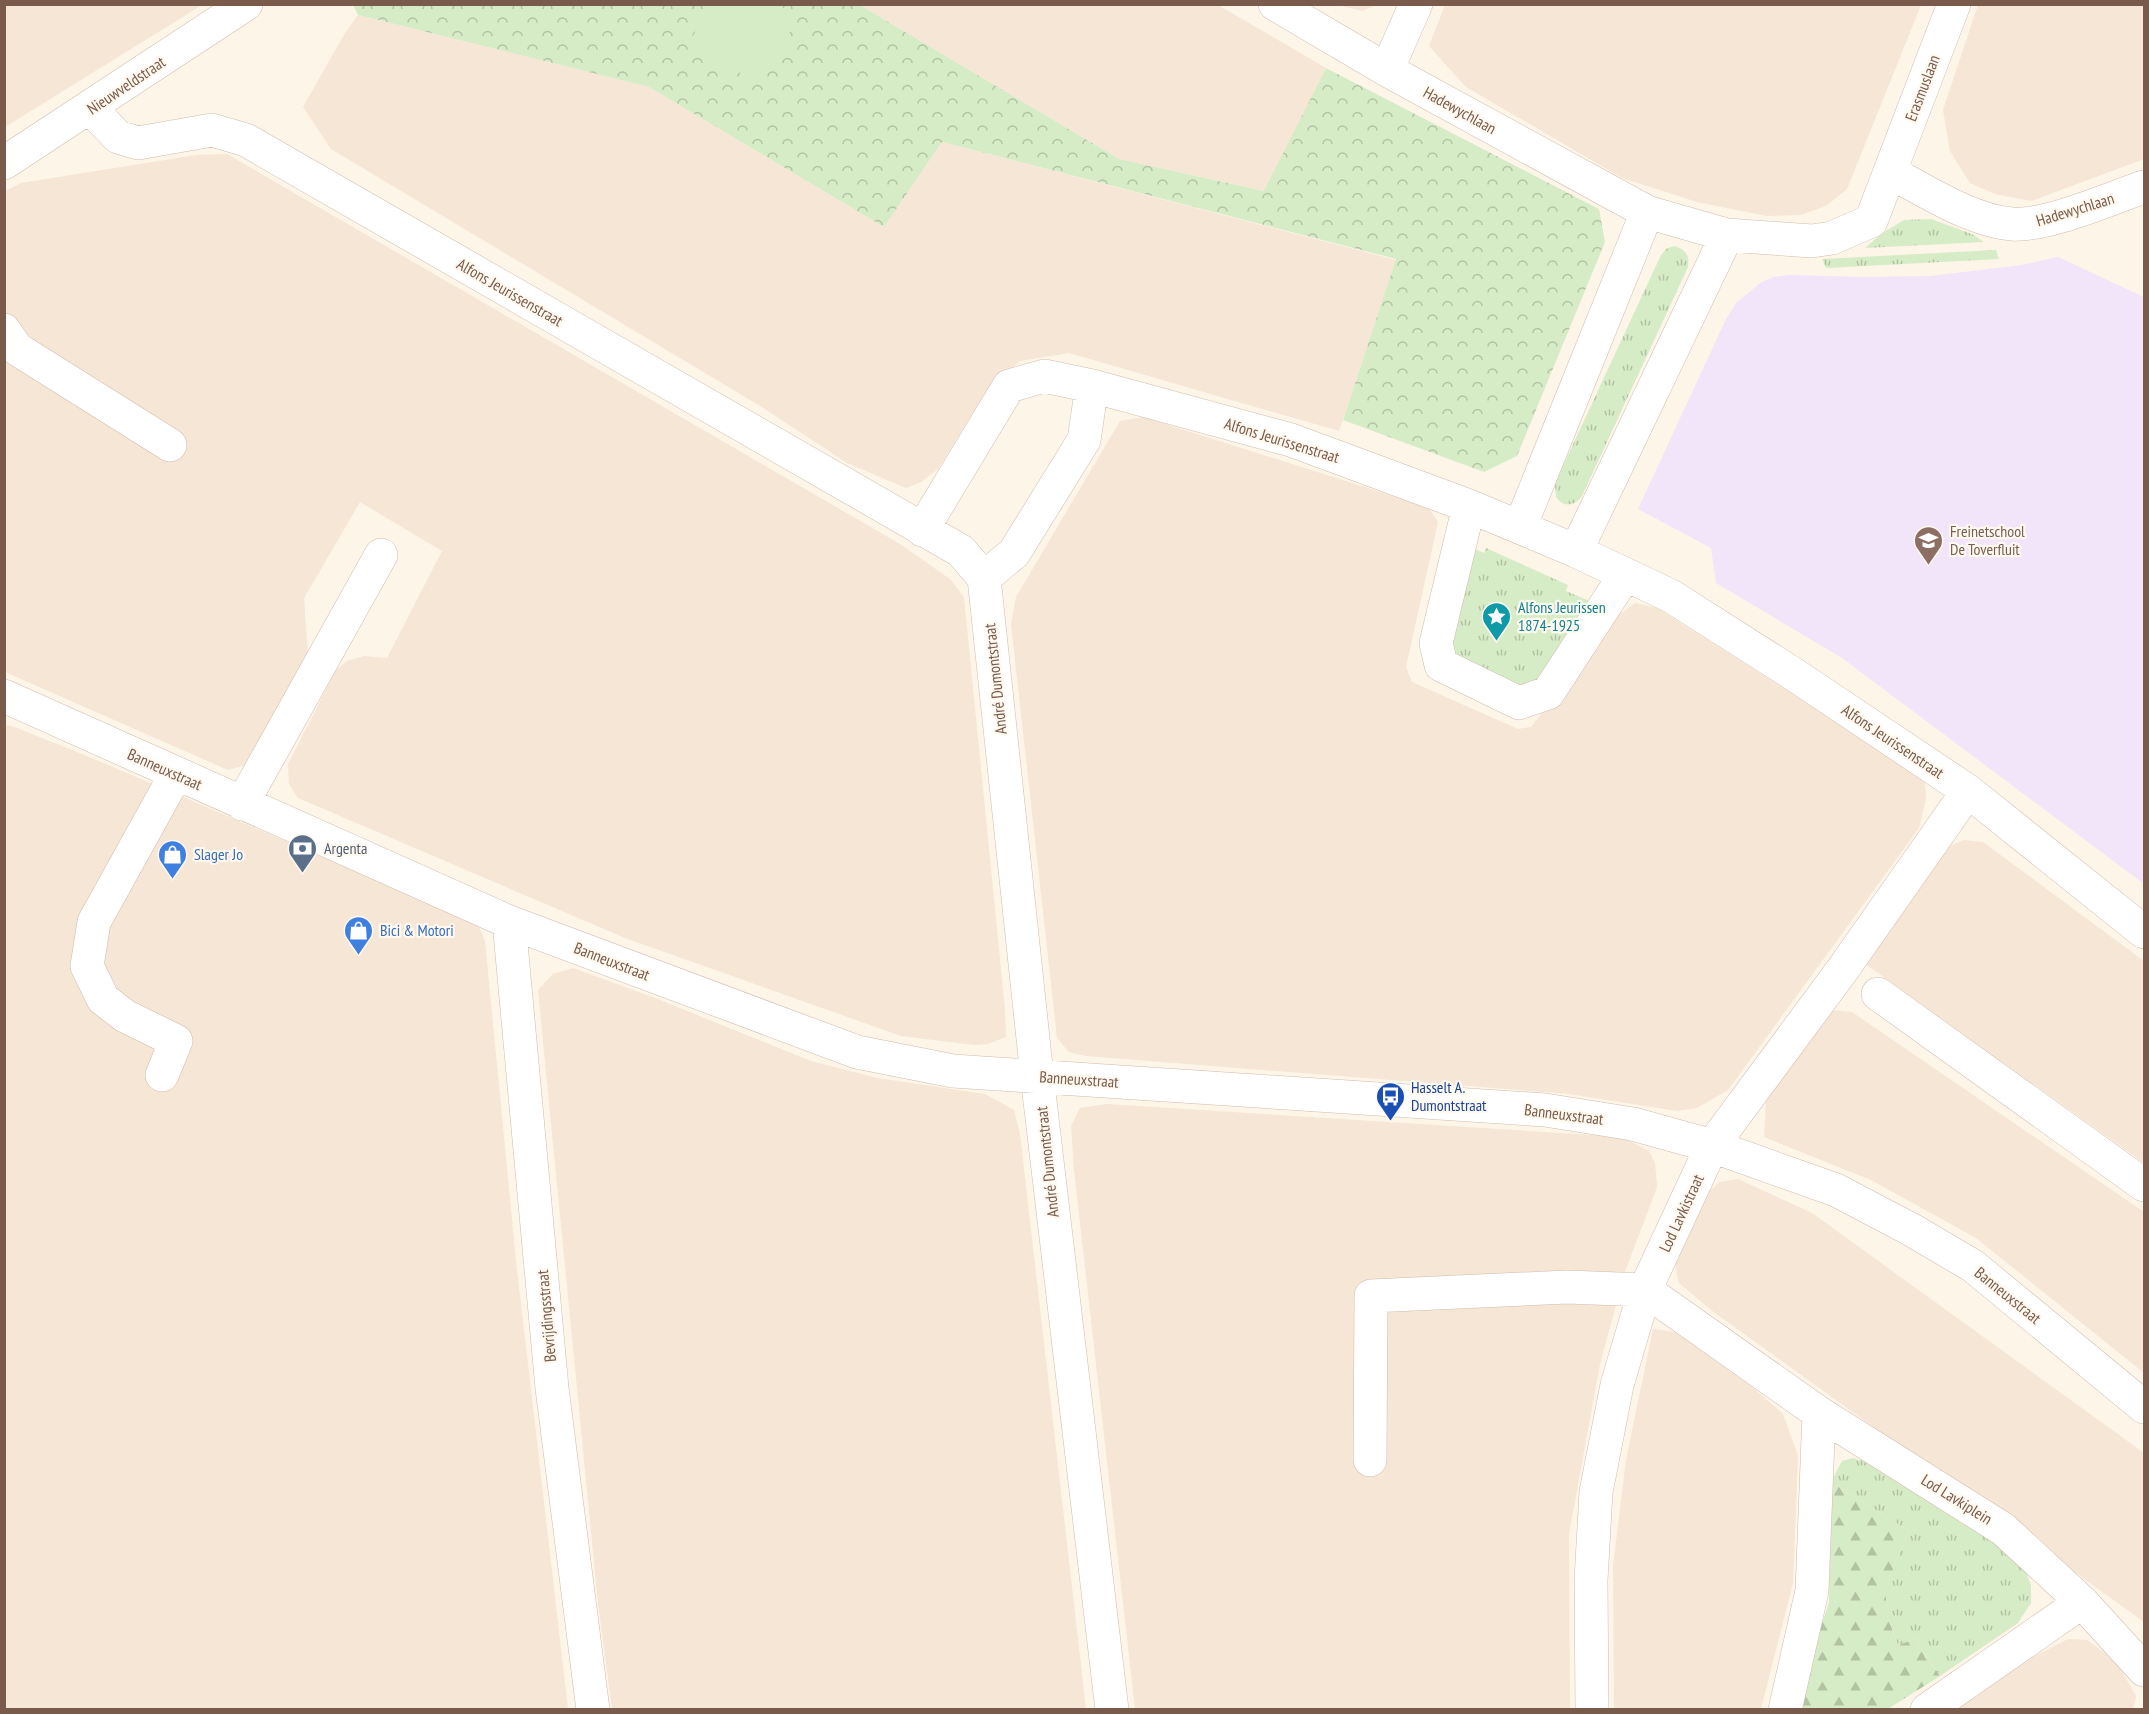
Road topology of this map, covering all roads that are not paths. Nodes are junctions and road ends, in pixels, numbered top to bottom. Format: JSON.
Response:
{"nodes":[{"id":1,"x":246,"y":4,"type":"edge"},
{"id":2,"x":1275,"y":4,"type":"edge"},
{"id":3,"x":1416,"y":4,"type":"edge"},
{"id":4,"x":1954,"y":4,"type":"edge"},
{"id":5,"x":1387,"y":70,"type":"junction"},
{"id":6,"x":90,"y":108,"type":"junction"},
{"id":7,"x":4,"y":163,"type":"edge"},
{"id":8,"x":1890,"y":172,"type":"junction"},
{"id":9,"x":2145,"y":187,"type":"edge"},
{"id":10,"x":1647,"y":212,"type":"junction"},
{"id":11,"x":1871,"y":221,"type":"joint"},
{"id":12,"x":1726,"y":235,"type":"junction"},
{"id":13,"x":4,"y":330,"type":"edge"},
{"id":14,"x":1092,"y":386,"type":"junction"},
{"id":15,"x":170,"y":445,"type":"dead end"},
{"id":16,"x":1469,"y":506,"type":"junction"},
{"id":17,"x":1520,"y":527,"type":"junction"},
{"id":18,"x":922,"y":530,"type":"junction"},
{"id":19,"x":1576,"y":551,"type":"junction"},
{"id":20,"x":381,"y":555,"type":"dead end"},
{"id":21,"x":1624,"y":575,"type":"junction"},
{"id":22,"x":984,"y":578,"type":"junction"},
{"id":23,"x":4,"y":696,"type":"edge"},
{"id":24,"x":176,"y":774,"type":"junction"},
{"id":25,"x":1968,"y":791,"type":"junction"},
{"id":26,"x":242,"y":804,"type":"junction"},
{"id":27,"x":509,"y":922,"type":"junction"},
{"id":28,"x":2145,"y":932,"type":"edge"},
{"id":29,"x":1878,"y":994,"type":"dead end"},
{"id":30,"x":162,"y":1075,"type":"dead end"},
{"id":31,"x":1037,"y":1076,"type":"junction"},
{"id":32,"x":1712,"y":1146,"type":"junction"},
{"id":33,"x":2145,"y":1185,"type":"edge"},
{"id":34,"x":1645,"y":1290,"type":"junction"},
{"id":35,"x":2145,"y":1407,"type":"edge"},
{"id":36,"x":1819,"y":1413,"type":"junction"},
{"id":37,"x":1370,"y":1460,"type":"dead end"},
{"id":38,"x":2082,"y":1602,"type":"junction"},
{"id":39,"x":2145,"y":1670,"type":"edge"},
{"id":40,"x":593,"y":1710,"type":"edge"},
{"id":41,"x":1112,"y":1710,"type":"edge"},
{"id":42,"x":1592,"y":1710,"type":"edge"},
{"id":43,"x":1785,"y":1710,"type":"edge"},
{"id":44,"x":1927,"y":1710,"type":"edge"}],
"edges":[{"from":1,"to":6,"type":"street","name":"Nieuwveldstraat"},
{"from":2,"to":5,"type":"street","name":"Hadewychlaan"},
{"from":3,"to":5,"type":"street"},
{"from":4,"to":8,"type":"street","name":"Erasmuslaan"},
{"from":5,"to":10,"type":"street","name":"Hadewychlaan"},
{"from":6,"to":7,"type":"street","name":"Nieuwveldstraat"},
{"from":6,"to":18,"type":"street","name":"Alfons Jeurissenstraat"},
{"from":8,"to":9,"type":"street","name":"Hadewychlaan"},
{"from":8,"to":11,"type":"street","name":"Erasmuslaan"},
{"from":10,"to":12,"type":"street","name":"Hadewychlaan"},
{"from":10,"to":17,"type":"street"},
{"from":11,"to":12,"type":"street","name":"Hadewychlaan"},
{"from":12,"to":19,"type":"street"},
{"from":13,"to":15,"type":"street"},
{"from":14,"to":16,"type":"street","name":"Alfons Jeurissenstraat"},
{"from":14,"to":18,"type":"street","name":"Alfons Jeurissenstraat"},
{"from":14,"to":22,"type":"street"},
{"from":16,"to":17,"type":"street","name":"Alfons Jeurissenstraat"},
{"from":16,"to":21,"type":"street"},
{"from":17,"to":19,"type":"street","name":"Alfons Jeurissenstraat"},
{"from":18,"to":22,"type":"street","name":"Alfons Jeurissenstraat"},
{"from":19,"to":21,"type":"street","name":"Alfons Jeurissenstraat"},
{"from":20,"to":26,"type":"street"},
{"from":21,"to":25,"type":"street","name":"Alfons Jeurissenstraat"},
{"from":22,"to":31,"type":"street","name":"André Dumontstraat"},
{"from":23,"to":24,"type":"street","name":"Banneuxstraat"},
{"from":24,"to":26,"type":"street","name":"Banneuxstraat"},
{"from":24,"to":30,"type":"street"},
{"from":25,"to":28,"type":"street","name":"Alfons Jeurissenstraat"},
{"from":25,"to":32,"type":"street","name":"Lod Lavkistraat"},
{"from":26,"to":27,"type":"street","name":"Banneuxstraat"},
{"from":27,"to":31,"type":"street","name":"Banneuxstraat"},
{"from":27,"to":40,"type":"street","name":"Bevrijdingsstraat"},
{"from":29,"to":33,"type":"street"},
{"from":31,"to":32,"type":"street","name":"Banneuxstraat"},
{"from":31,"to":41,"type":"street","name":"André Dumontstraat"},
{"from":32,"to":34,"type":"street","name":"Lod Lavkistraat"},
{"from":32,"to":35,"type":"street","name":"Banneuxstraat"},
{"from":34,"to":36,"type":"street","name":"Lod Lavkiplein"},
{"from":34,"to":37,"type":"street"},
{"from":34,"to":42,"type":"street","name":"Lod Lavkistraat"},
{"from":36,"to":38,"type":"street","name":"Lod Lavkiplein"},
{"from":36,"to":43,"type":"street"},
{"from":38,"to":39,"type":"street","name":"Lod Lavkiplein"},
{"from":38,"to":44,"type":"street"}]}
